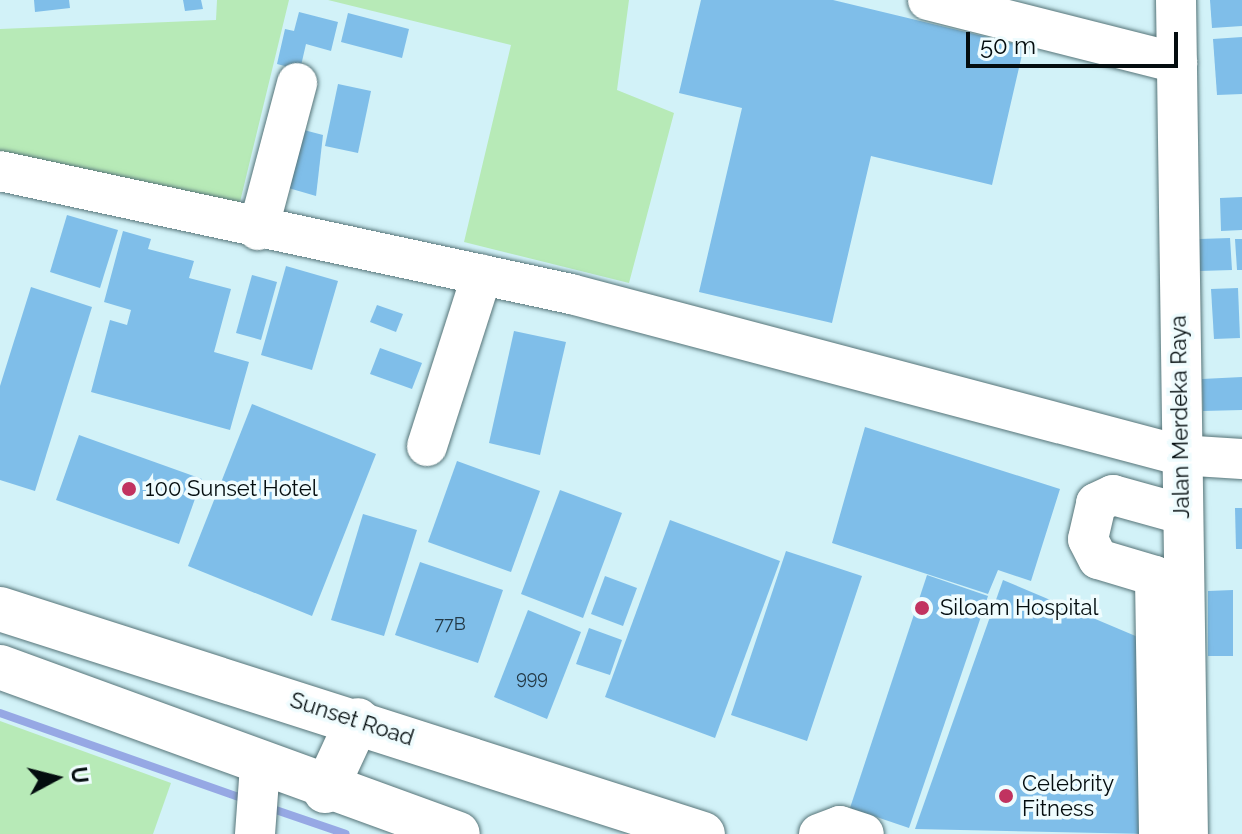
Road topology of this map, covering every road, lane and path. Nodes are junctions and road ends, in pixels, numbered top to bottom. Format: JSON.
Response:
{"nodes":[{"id":1,"x":928,"y":0,"type":"edge"},
{"id":2,"x":1176,"y":0,"type":"edge"},
{"id":3,"x":1177,"y":63,"type":"junction"},
{"id":4,"x":297,"y":83,"type":"dead end"},
{"id":5,"x":0,"y":171,"type":"edge"},
{"id":6,"x":258,"y":230,"type":"junction"},
{"id":7,"x":482,"y":275,"type":"junction"},
{"id":8,"x":427,"y":446,"type":"dead end"},
{"id":9,"x":1179,"y":455,"type":"junction"},
{"id":10,"x":1242,"y":459,"type":"edge"},
{"id":11,"x":1181,"y":514,"type":"junction"},
{"id":12,"x":0,"y":609,"type":"edge"},
{"id":13,"x":0,"y":667,"type":"edge"},
{"id":14,"x":358,"y":720,"type":"junction"},
{"id":15,"x":260,"y":766,"type":"junction"},
{"id":16,"x":325,"y":791,"type":"junction"},
{"id":17,"x":255,"y":834,"type":"edge"},
{"id":18,"x":458,"y":834,"type":"edge"},
{"id":19,"x":703,"y":834,"type":"edge"},
{"id":20,"x":819,"y":834,"type":"edge"},
{"id":21,"x":864,"y":834,"type":"edge"},
{"id":22,"x":1159,"y":834,"type":"edge"},
{"id":23,"x":1188,"y":834,"type":"edge"}],
"edges":[{"from":1,"to":3,"type":"street"},
{"from":2,"to":3,"type":"street","name":"Jalan Merdeka Raya"},
{"from":3,"to":9,"type":"street","name":"Jalan Merdeka Raya"},
{"from":4,"to":6,"type":"street"},
{"from":5,"to":6,"type":"street"},
{"from":6,"to":7,"type":"street"},
{"from":7,"to":8,"type":"street"},
{"from":7,"to":9,"type":"street"},
{"from":9,"to":10,"type":"street"},
{"from":9,"to":11,"type":"street","name":"Jalan Merdeka Raya"},
{"from":11,"to":22,"type":"street"},
{"from":11,"to":23,"type":"street","name":"Jalan Merdeka Raya"},
{"from":12,"to":14,"type":"highway","name":"Sunset Road"},
{"from":13,"to":15,"type":"highway"},
{"from":14,"to":16,"type":"highway"},
{"from":14,"to":19,"type":"highway","name":"Sunset Road"},
{"from":15,"to":16,"type":"highway"},
{"from":15,"to":17,"type":"street"},
{"from":16,"to":18,"type":"highway"},
{"from":20,"to":21,"type":"street"}]}
